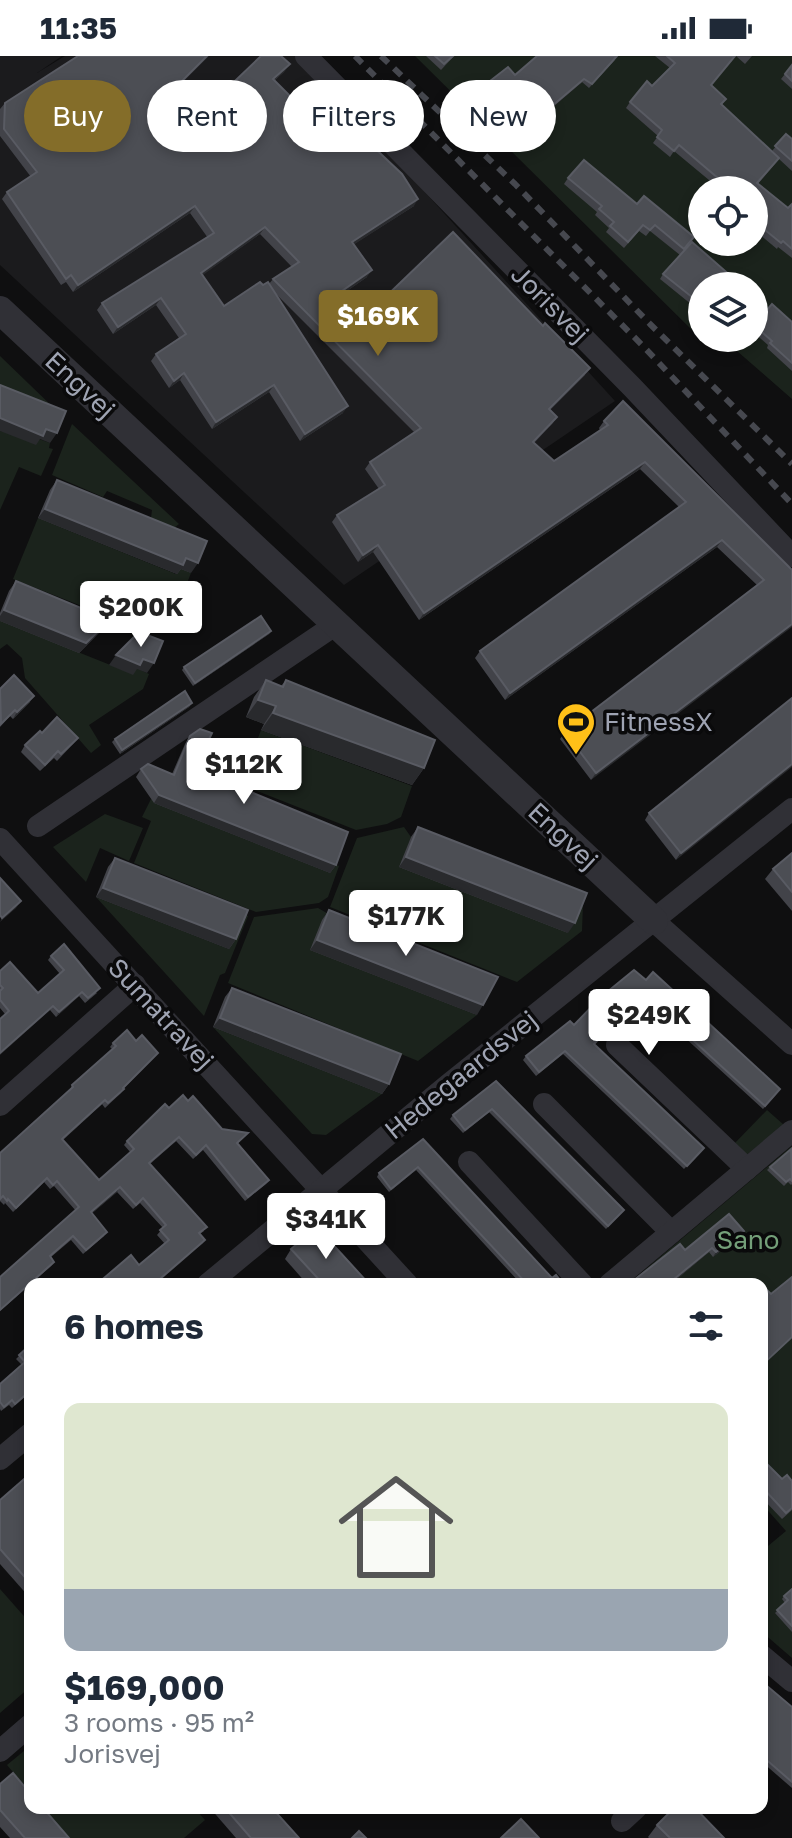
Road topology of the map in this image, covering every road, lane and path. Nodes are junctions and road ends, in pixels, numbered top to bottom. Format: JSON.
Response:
{"nodes":[{"id":1,"x":306,"y":56,"type":"edge"},
{"id":2,"x":0,"y":310,"type":"edge"},
{"id":3,"x":792,"y":556,"type":"edge"},
{"id":4,"x":335,"y":625,"type":"junction"},
{"id":5,"x":792,"y":809,"type":"edge"},
{"id":6,"x":38,"y":826,"type":"dead end"},
{"id":7,"x":0,"y":839,"type":"edge"},
{"id":8,"x":654,"y":921,"type":"junction"},
{"id":9,"x":135,"y":985,"type":"junction"},
{"id":10,"x":792,"y":1044,"type":"edge"},
{"id":11,"x":617,"y":1045,"type":"dead end"},
{"id":12,"x":544,"y":1104,"type":"dead end"},
{"id":13,"x":0,"y":1105,"type":"edge"},
{"id":14,"x":792,"y":1131,"type":"edge"},
{"id":15,"x":469,"y":1162,"type":"dead end"},
{"id":16,"x":747,"y":1169,"type":"junction"},
{"id":17,"x":321,"y":1189,"type":"junction"},
{"id":18,"x":671,"y":1232,"type":"junction"},
{"id":19,"x":215,"y":1278,"type":"edge"},
{"id":20,"x":402,"y":1278,"type":"edge"},
{"id":21,"x":576,"y":1278,"type":"edge"},
{"id":22,"x":617,"y":1278,"type":"edge"},
{"id":23,"x":24,"y":1439,"type":"edge"},
{"id":24,"x":0,"y":1459,"type":"edge"},
{"id":25,"x":768,"y":1665,"type":"edge"},
{"id":26,"x":792,"y":1681,"type":"edge"},
{"id":27,"x":24,"y":1730,"type":"edge"},
{"id":28,"x":0,"y":1751,"type":"edge"}],
"edges":[{"from":1,"to":3,"type":"street","name":"Jorisvej"},
{"from":2,"to":4,"type":"street","name":"Engvej"},
{"from":4,"to":6,"type":"street"},
{"from":4,"to":8,"type":"street","name":"Engvej"},
{"from":5,"to":8,"type":"street","name":"Hedegaardsvej"},
{"from":7,"to":9,"type":"street","name":"Sumatravej"},
{"from":8,"to":10,"type":"street","name":"Engvej"},
{"from":8,"to":17,"type":"street","name":"Hedegaardsvej"},
{"from":9,"to":13,"type":"street"},
{"from":9,"to":17,"type":"street","name":"Sumatravej"},
{"from":11,"to":16,"type":"street"},
{"from":12,"to":18,"type":"street"},
{"from":14,"to":16,"type":"street"},
{"from":15,"to":21,"type":"street"},
{"from":16,"to":18,"type":"street"},
{"from":17,"to":19,"type":"street","name":"Hedegaardsvej"},
{"from":17,"to":20,"type":"street","name":"Sumatravej"},
{"from":18,"to":22,"type":"street"},
{"from":23,"to":24,"type":"street"},
{"from":25,"to":26,"type":"street"},
{"from":27,"to":28,"type":"street"}]}
